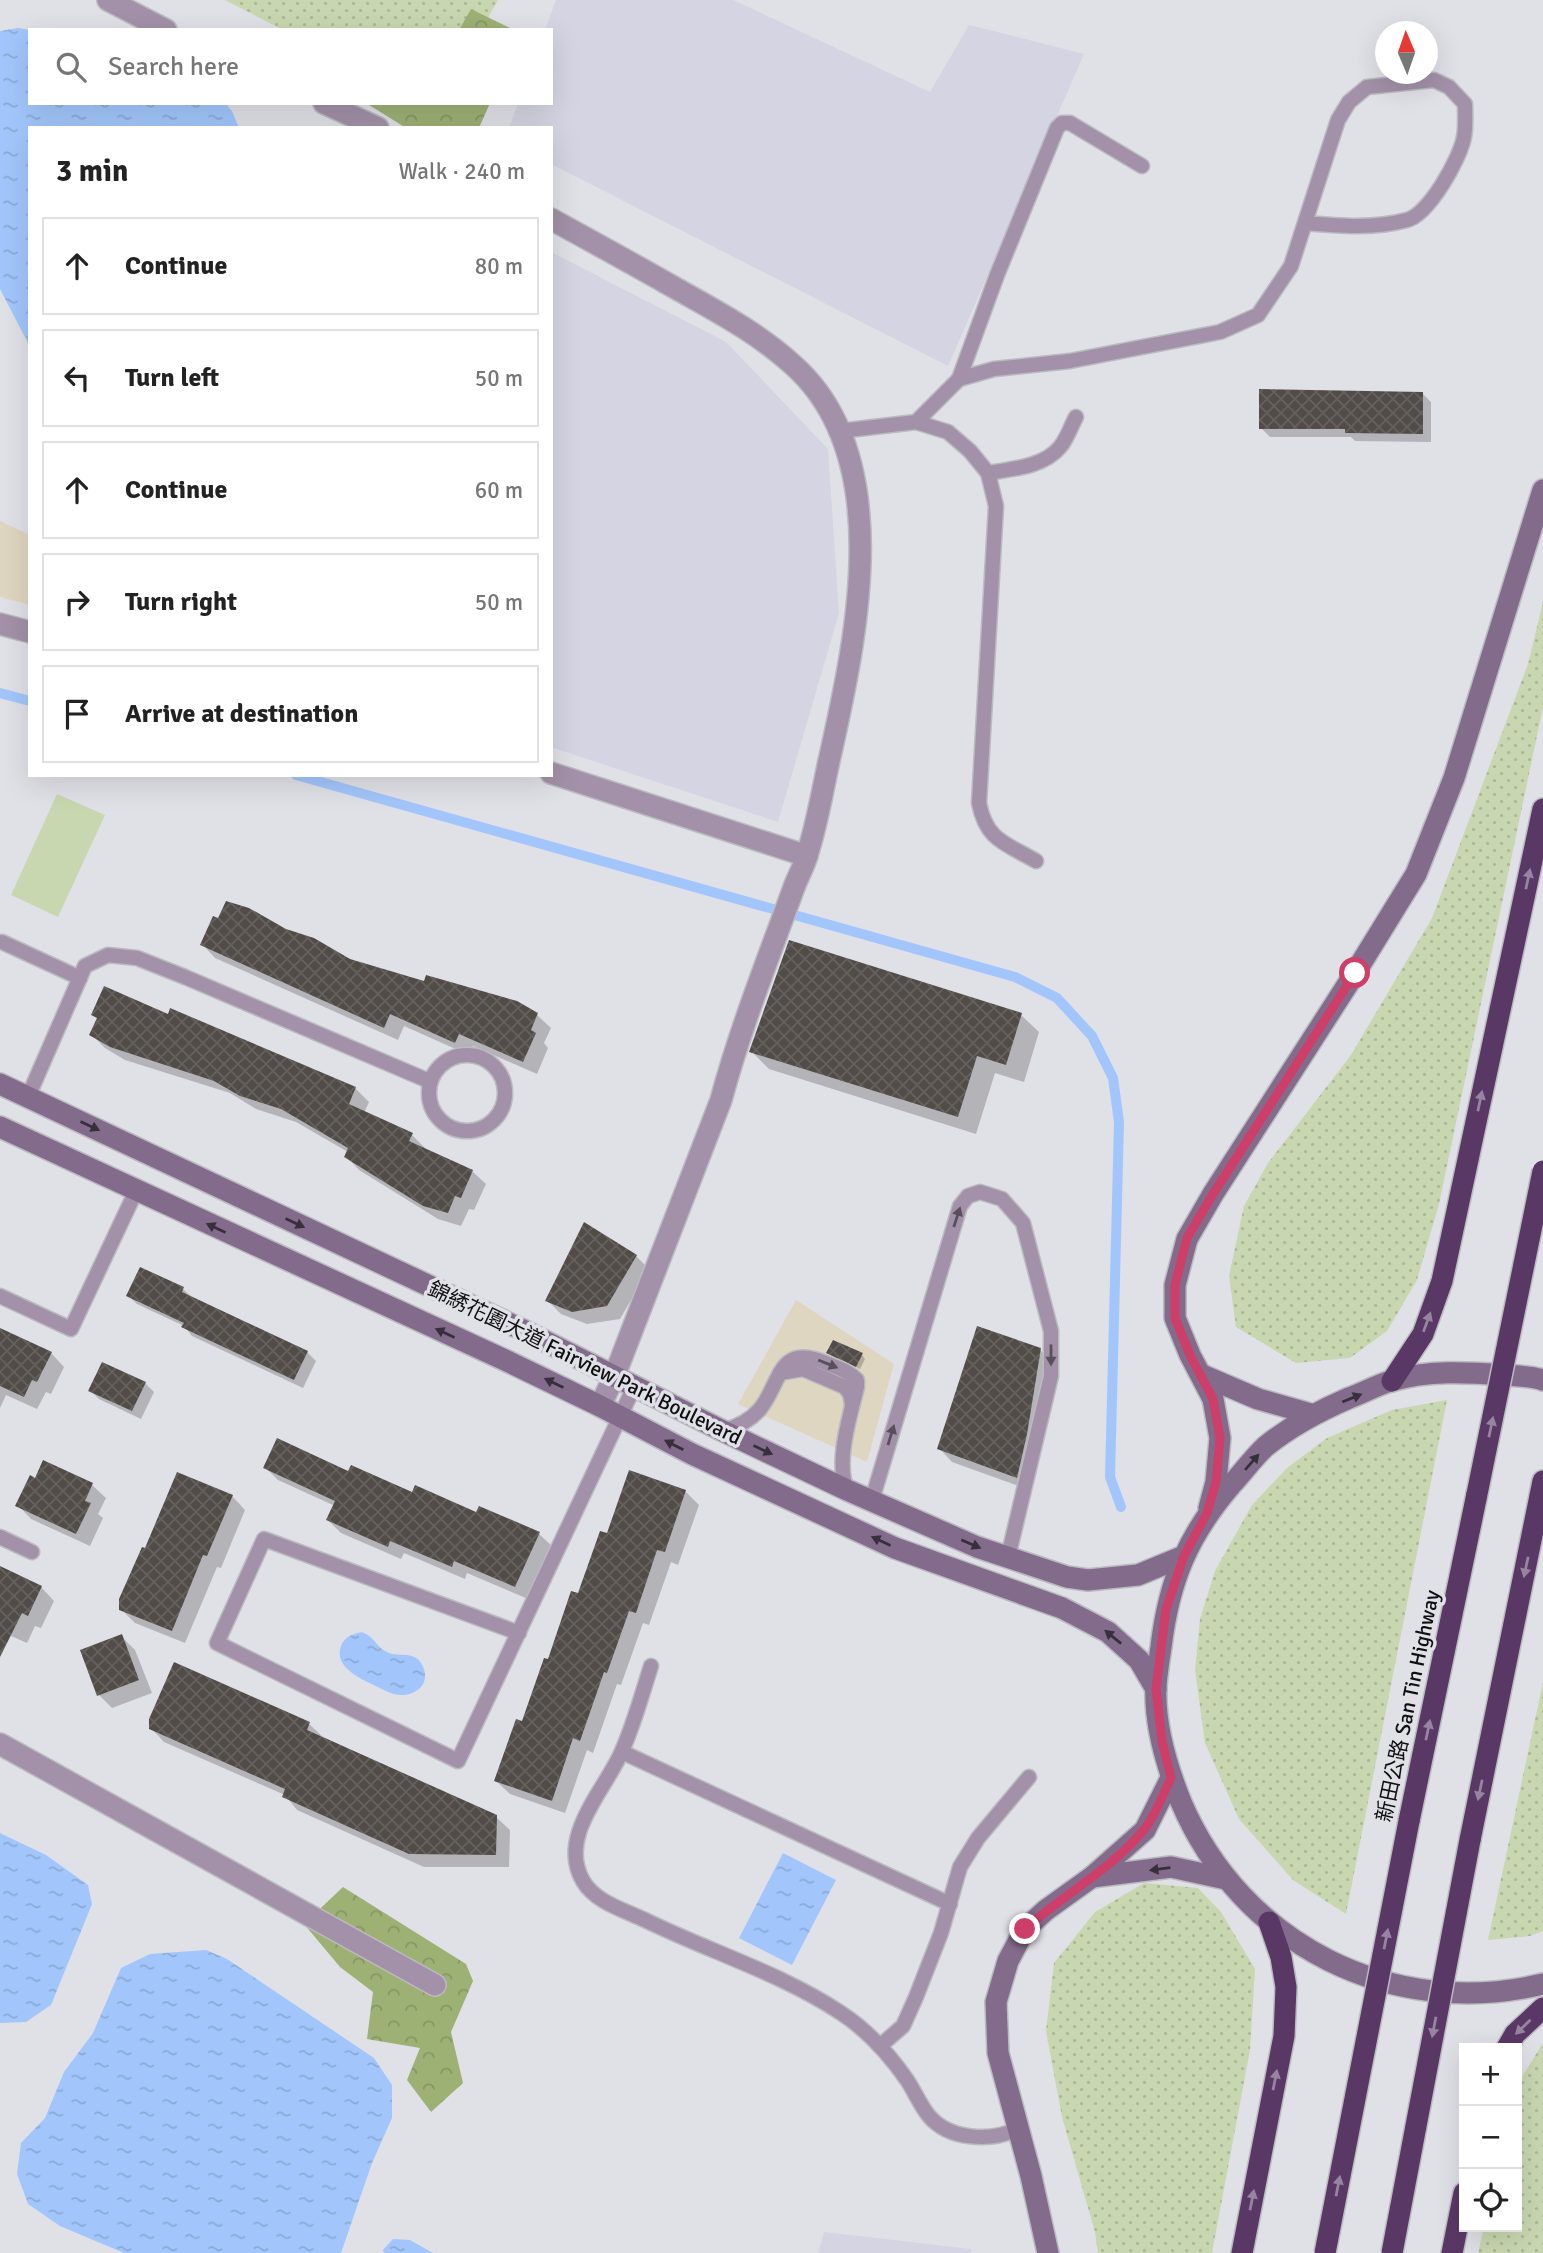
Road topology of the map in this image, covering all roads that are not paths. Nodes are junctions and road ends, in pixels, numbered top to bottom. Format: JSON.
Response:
{"nodes":[{"id":1,"x":108,"y":0,"type":"edge"},
{"id":2,"x":162,"y":28,"type":"edge"},
{"id":3,"x":328,"y":105,"type":"edge"},
{"id":4,"x":374,"y":126,"type":"edge"},
{"id":5,"x":1142,"y":166,"type":"dead end"},
{"id":6,"x":553,"y":220,"type":"edge"},
{"id":7,"x":1305,"y":223,"type":"junction"},
{"id":8,"x":959,"y":379,"type":"junction"},
{"id":9,"x":1076,"y":417,"type":"dead end"},
{"id":10,"x":916,"y":422,"type":"junction"},
{"id":11,"x":839,"y":431,"type":"junction"},
{"id":12,"x":988,"y":473,"type":"junction"},
{"id":13,"x":1543,"y":490,"type":"edge"},
{"id":14,"x":0,"y":624,"type":"edge"},
{"id":15,"x":28,"y":631,"type":"edge"},
{"id":16,"x":553,"y":775,"type":"edge"},
{"id":17,"x":1543,"y":809,"type":"edge"},
{"id":18,"x":807,"y":856,"type":"junction"},
{"id":19,"x":1036,"y":861,"type":"dead end"},
{"id":20,"x":2,"y":942,"type":"edge"},
{"id":21,"x":80,"y":978,"type":"junction"},
{"id":22,"x":429,"y":1081,"type":"junction"},
{"id":23,"x":0,"y":1084,"type":"edge"},
{"id":24,"x":28,"y":1097,"type":"junction"},
{"id":25,"x":0,"y":1127,"type":"edge"},
{"id":26,"x":1543,"y":1171,"type":"edge"},
{"id":27,"x":136,"y":1191,"type":"junction"},
{"id":28,"x":0,"y":1296,"type":"edge"},
{"id":29,"x":1202,"y":1375,"type":"junction"},
{"id":30,"x":614,"y":1377,"type":"junction"},
{"id":31,"x":1543,"y":1380,"type":"edge"},
{"id":32,"x":1392,"y":1381,"type":"junction"},
{"id":33,"x":634,"y":1387,"type":"junction"},
{"id":34,"x":600,"y":1406,"type":"junction"},
{"id":35,"x":1311,"y":1414,"type":"junction"},
{"id":36,"x":620,"y":1417,"type":"junction"},
{"id":37,"x":723,"y":1431,"type":"junction"},
{"id":38,"x":847,"y":1490,"type":"junction"},
{"id":39,"x":1541,"y":1491,"type":"edge"},
{"id":40,"x":872,"y":1500,"type":"junction"},
{"id":41,"x":1207,"y":1513,"type":"junction"},
{"id":42,"x":0,"y":1537,"type":"edge"},
{"id":43,"x":32,"y":1552,"type":"dead end"},
{"id":44,"x":1184,"y":1556,"type":"junction"},
{"id":45,"x":1008,"y":1557,"type":"junction"},
{"id":46,"x":519,"y":1633,"type":"junction"},
{"id":47,"x":651,"y":1665,"type":"dead end"},
{"id":48,"x":1156,"y":1689,"type":"junction"},
{"id":49,"x":0,"y":1744,"type":"edge"},
{"id":50,"x":622,"y":1752,"type":"junction"},
{"id":51,"x":1029,"y":1777,"type":"dead end"},
{"id":52,"x":1171,"y":1778,"type":"junction"},
{"id":53,"x":1092,"y":1877,"type":"junction"},
{"id":54,"x":1226,"y":1879,"type":"junction"},
{"id":55,"x":950,"y":1904,"type":"junction"},
{"id":56,"x":1269,"y":1922,"type":"junction"},
{"id":57,"x":1543,"y":1984,"type":"edge"},
{"id":58,"x":435,"y":1985,"type":"dead end"},
{"id":59,"x":1543,"y":2008,"type":"edge"},
{"id":60,"x":1510,"y":2043,"type":"edge"},
{"id":61,"x":880,"y":2046,"type":"junction"},
{"id":62,"x":1017,"y":2129,"type":"junction"},
{"id":63,"x":1459,"y":2218,"type":"edge"},
{"id":64,"x":1048,"y":2253,"type":"edge"},
{"id":65,"x":1242,"y":2253,"type":"edge"},
{"id":66,"x":1325,"y":2253,"type":"edge"},
{"id":67,"x":1392,"y":2253,"type":"edge"},
{"id":68,"x":1452,"y":2253,"type":"edge"}],
"edges":[{"from":1,"to":2,"type":"street"},
{"from":3,"to":4,"type":"street"},
{"from":5,"to":8,"type":"lane"},
{"from":6,"to":11,"type":"street"},
{"from":7,"to":7,"type":"lane"},
{"from":7,"to":8,"type":"lane"},
{"from":8,"to":10,"type":"lane"},
{"from":9,"to":12,"type":"lane"},
{"from":10,"to":11,"type":"lane"},
{"from":10,"to":12,"type":"lane"},
{"from":11,"to":18,"type":"street"},
{"from":12,"to":19,"type":"lane"},
{"from":13,"to":29,"type":"main road"},
{"from":14,"to":15,"type":"street"},
{"from":16,"to":18,"type":"street"},
{"from":32,"to":17,"type":"highway","one_way":true},
{"from":18,"to":30,"type":"street"},
{"from":20,"to":21,"type":"lane"},
{"from":21,"to":22,"type":"lane"},
{"from":21,"to":24,"type":"lane"},
{"from":22,"to":22,"type":"lane"},
{"from":23,"to":24,"type":"main road","name":"錦綉花園大道 Fairview Park Boulevard"},
{"from":24,"to":30,"type":"main road","name":"錦綉花園大道 Fairview Park Boulevard","one_way":true},
{"from":25,"to":27,"type":"main road","name":"錦綉花園大道 Fairview Park Boulevard"},
{"from":66,"to":26,"type":"highway","name":"新田公路 San Tin Highway","one_way":true,"bridge":true},
{"from":27,"to":28,"type":"lane"},
{"from":34,"to":27,"type":"main road","name":"錦綉花園大道 Fairview Park Boulevard","one_way":true},
{"from":29,"to":35,"type":"main road"},
{"from":29,"to":41,"type":"main road"},
{"from":30,"to":33,"type":"main road","name":"錦綉花園大道 Fairview Park Boulevard"},
{"from":30,"to":34,"type":"street"},
{"from":31,"to":32,"type":"main road"},
{"from":35,"to":32,"type":"main road","one_way":true},
{"from":33,"to":36,"type":"lane"},
{"from":33,"to":37,"type":"main road","name":"錦綉花園大道 Fairview Park Boulevard"},
{"from":34,"to":36,"type":"main road","name":"錦綉花園大道 Fairview Park Boulevard"},
{"from":41,"to":35,"type":"main road","one_way":true},
{"from":36,"to":46,"type":"lane"},
{"from":48,"to":36,"type":"main road","name":"錦綉花園大道 Fairview Park Boulevard","one_way":true},
{"from":37,"to":38,"type":"main road","name":"錦綉花園大道 Fairview Park Boulevard","one_way":true},
{"from":37,"to":38,"type":"lane","one_way":true},
{"from":38,"to":40,"type":"main road","name":"錦綉花園大道 Fairview Park Boulevard"},
{"from":39,"to":67,"type":"highway","one_way":true,"bridge":true},
{"from":40,"to":45,"type":"main road","name":"錦綉花園大道 Fairview Park Boulevard","one_way":true},
{"from":40,"to":45,"type":"lane","one_way":true},
{"from":41,"to":44,"type":"main road"},
{"from":42,"to":43,"type":"lane"},
{"from":44,"to":45,"type":"main road","name":"錦綉花園大道 Fairview Park Boulevard"},
{"from":44,"to":48,"type":"main road"},
{"from":46,"to":46,"type":"lane"},
{"from":47,"to":50,"type":"lane"},
{"from":48,"to":52,"type":"main road"},
{"from":49,"to":58,"type":"street"},
{"from":50,"to":55,"type":"lane"},
{"from":50,"to":61,"type":"lane"},
{"from":51,"to":55,"type":"lane"},
{"from":52,"to":53,"type":"main road"},
{"from":52,"to":54,"type":"main road"},
{"from":54,"to":53,"type":"main road","one_way":true},
{"from":53,"to":62,"type":"main road"},
{"from":54,"to":56,"type":"main road"},
{"from":55,"to":61,"type":"lane"},
{"from":56,"to":57,"type":"main road"},
{"from":65,"to":56,"type":"highway","one_way":true},
{"from":59,"to":60,"type":"highway","one_way":true},
{"from":61,"to":62,"type":"lane"},
{"from":62,"to":64,"type":"main road"},
{"from":63,"to":68,"type":"highway"}]}
